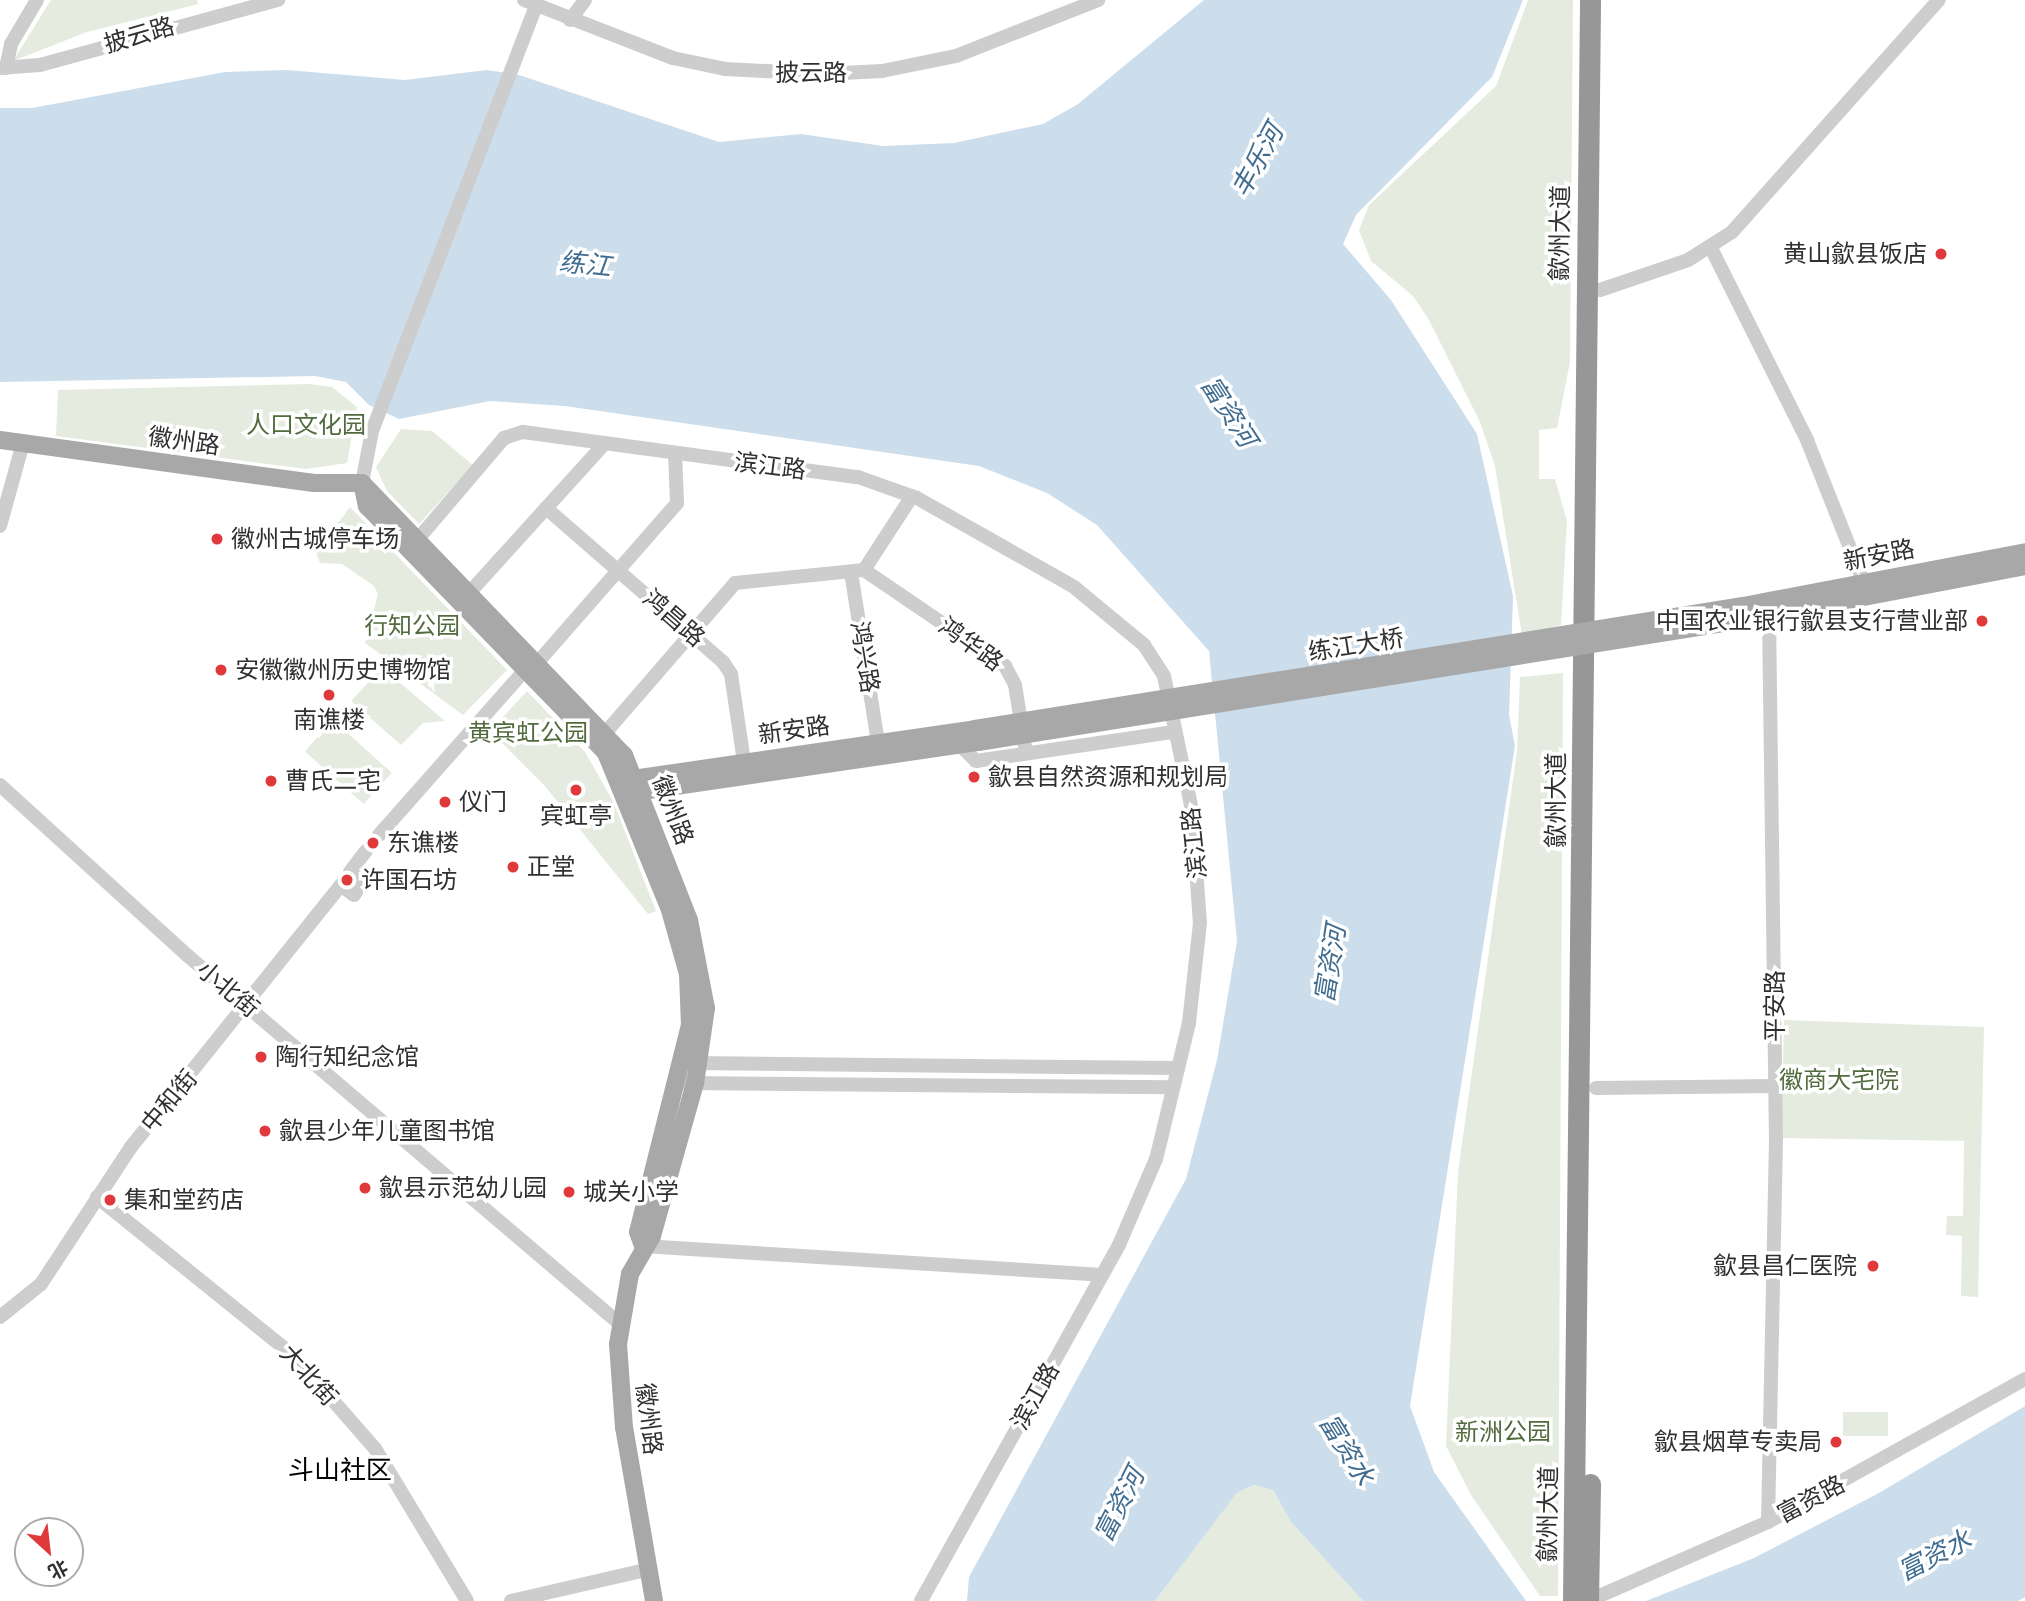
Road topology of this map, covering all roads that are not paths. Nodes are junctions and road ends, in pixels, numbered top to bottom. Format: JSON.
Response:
{"nodes":[{"id":1,"x":37,"y":0,"type":"edge"},
{"id":2,"x":278,"y":0,"type":"edge"},
{"id":3,"x":585,"y":0,"type":"edge"},
{"id":4,"x":1098,"y":0,"type":"edge"},
{"id":5,"x":1590,"y":0,"type":"edge"},
{"id":6,"x":1605,"y":0,"type":"edge"},
{"id":7,"x":1940,"y":0,"type":"edge"},
{"id":8,"x":530,"y":9,"type":"edge"},
{"id":9,"x":570,"y":20,"type":"junction"},
{"id":10,"x":3,"y":68,"type":"edge"},
{"id":11,"x":1711,"y":248,"type":"junction"},
{"id":12,"x":1600,"y":290,"type":"junction"},
{"id":13,"x":0,"y":440,"type":"edge"},
{"id":14,"x":23,"y":443,"type":"junction"},
{"id":15,"x":605,"y":443,"type":"junction"},
{"id":16,"x":675,"y":453,"type":"junction"},
{"id":17,"x":362,"y":483,"type":"junction"},
{"id":18,"x":912,"y":496,"type":"junction"},
{"id":19,"x":546,"y":508,"type":"junction"},
{"id":20,"x":0,"y":526,"type":"edge"},
{"id":21,"x":418,"y":540,"type":"junction"},
{"id":22,"x":2025,"y":552,"type":"edge"},
{"id":23,"x":2025,"y":566,"type":"edge"},
{"id":24,"x":618,"y":570,"type":"junction"},
{"id":25,"x":858,"y":571,"type":"junction"},
{"id":26,"x":1864,"y":583,"type":"junction"},
{"id":27,"x":470,"y":592,"type":"junction"},
{"id":28,"x":1743,"y":613,"type":"junction"},
{"id":29,"x":1769,"y":615,"type":"junction"},
{"id":30,"x":692,"y":633,"type":"junction"},
{"id":31,"x":531,"y":666,"type":"junction"},
{"id":32,"x":606,"y":732,"type":"junction"},
{"id":33,"x":1172,"y":732,"type":"junction"},
{"id":34,"x":977,"y":736,"type":"junction"},
{"id":35,"x":878,"y":743,"type":"junction"},
{"id":36,"x":960,"y":745,"type":"junction"},
{"id":37,"x":1026,"y":753,"type":"junction"},
{"id":38,"x":744,"y":762,"type":"junction"},
{"id":39,"x":0,"y":785,"type":"edge"},
{"id":40,"x":630,"y":786,"type":"junction"},
{"id":41,"x":380,"y":835,"type":"dead end"},
{"id":42,"x":366,"y":851,"type":"dead end"},
{"id":43,"x":248,"y":1005,"type":"junction"},
{"id":44,"x":692,"y":1063,"type":"junction"},
{"id":45,"x":1178,"y":1068,"type":"junction"},
{"id":46,"x":688,"y":1083,"type":"junction"},
{"id":47,"x":1776,"y":1086,"type":"junction"},
{"id":48,"x":1173,"y":1087,"type":"junction"},
{"id":49,"x":1596,"y":1088,"type":"junction"},
{"id":50,"x":97,"y":1197,"type":"junction"},
{"id":51,"x":642,"y":1246,"type":"junction"},
{"id":52,"x":1102,"y":1275,"type":"junction"},
{"id":53,"x":0,"y":1317,"type":"edge"},
{"id":54,"x":620,"y":1325,"type":"junction"},
{"id":55,"x":2025,"y":1379,"type":"edge"},
{"id":56,"x":1768,"y":1522,"type":"junction"},
{"id":57,"x":650,"y":1569,"type":"junction"},
{"id":58,"x":467,"y":1601,"type":"edge"},
{"id":59,"x":510,"y":1601,"type":"edge"},
{"id":60,"x":654,"y":1601,"type":"edge"},
{"id":61,"x":921,"y":1601,"type":"edge"},
{"id":62,"x":1573,"y":1601,"type":"edge"},
{"id":63,"x":1588,"y":1601,"type":"edge"}],
"edges":[{"from":1,"to":10,"type":"street"},
{"from":2,"to":10,"type":"street","name":"披云路"},
{"from":3,"to":9,"type":"street"},
{"from":4,"to":9,"type":"street","name":"披云路"},
{"from":5,"to":62,"type":"highway","name":"歙州大道"},
{"from":6,"to":12,"type":"highway","name":"歙州大道"},
{"from":7,"to":11,"type":"street"},
{"from":8,"to":9,"type":"street","name":"披云路"},
{"from":8,"to":17,"type":"street"},
{"from":11,"to":12,"type":"street"},
{"from":11,"to":26,"type":"street"},
{"from":12,"to":49,"type":"highway","name":"歙州大道"},
{"from":13,"to":14,"type":"main road","name":"徽州路"},
{"from":14,"to":17,"type":"main road","name":"徽州路"},
{"from":14,"to":20,"type":"street"},
{"from":15,"to":16,"type":"street","name":"滨江路"},
{"from":15,"to":19,"type":"street"},
{"from":15,"to":21,"type":"street","name":"滨江路"},
{"from":16,"to":18,"type":"street","name":"滨江路"},
{"from":16,"to":24,"type":"street"},
{"from":17,"to":21,"type":"main road","name":"徽州路"},
{"from":17,"to":31,"type":"main road","name":"徽州路"},
{"from":18,"to":25,"type":"street"},
{"from":18,"to":33,"type":"street","name":"滨江路"},
{"from":19,"to":24,"type":"street","name":"鸿昌路"},
{"from":19,"to":27,"type":"street"},
{"from":21,"to":27,"type":"main road","name":"徽州路"},
{"from":22,"to":26,"type":"main road","name":"新安路"},
{"from":23,"to":29,"type":"main road","name":"新安路"},
{"from":24,"to":30,"type":"street","name":"鸿昌路"},
{"from":24,"to":31,"type":"street"},
{"from":25,"to":30,"type":"street"},
{"from":25,"to":35,"type":"street","name":"鸿兴路"},
{"from":25,"to":37,"type":"street","name":"鸿华路"},
{"from":26,"to":28,"type":"main road","name":"新安路"},
{"from":27,"to":31,"type":"main road","name":"徽州路"},
{"from":28,"to":29,"type":"main road","name":"新安路"},
{"from":28,"to":34,"type":"main road","name":"练江大桥","bridge":true},
{"from":29,"to":47,"type":"street","name":"平安路"},
{"from":30,"to":32,"type":"street"},
{"from":30,"to":38,"type":"street","name":"鸿昌路"},
{"from":31,"to":32,"type":"main road","name":"徽州路"},
{"from":31,"to":40,"type":"main road","name":"徽州路"},
{"from":31,"to":41,"type":"street"},
{"from":32,"to":40,"type":"main road","name":"徽州路"},
{"from":33,"to":37,"type":"street"},
{"from":33,"to":45,"type":"street","name":"滨江路"},
{"from":34,"to":35,"type":"main road","name":"新安路"},
{"from":34,"to":36,"type":"main road","name":"新安路"},
{"from":35,"to":38,"type":"main road","name":"新安路"},
{"from":36,"to":37,"type":"street"},
{"from":36,"to":40,"type":"main road","name":"新安路"},
{"from":38,"to":40,"type":"main road","name":"新安路"},
{"from":39,"to":43,"type":"street","name":"小北街"},
{"from":40,"to":44,"type":"main road","name":"徽州路"},
{"from":42,"to":43,"type":"street","name":"中和街"},
{"from":43,"to":50,"type":"street","name":"中和街"},
{"from":43,"to":54,"type":"street","name":"小北街"},
{"from":44,"to":45,"type":"street"},
{"from":44,"to":46,"type":"main road","name":"徽州路"},
{"from":45,"to":48,"type":"street","name":"滨江路"},
{"from":46,"to":48,"type":"street"},
{"from":46,"to":51,"type":"main road","name":"徽州路"},
{"from":47,"to":49,"type":"street"},
{"from":47,"to":56,"type":"street","name":"平安路"},
{"from":48,"to":52,"type":"street","name":"滨江路"},
{"from":49,"to":63,"type":"highway","name":"歙州大道"},
{"from":50,"to":53,"type":"street","name":"中和街"},
{"from":50,"to":58,"type":"street","name":"大北街"},
{"from":51,"to":52,"type":"street"},
{"from":51,"to":54,"type":"main road","name":"徽州路"},
{"from":52,"to":61,"type":"street","name":"滨江路"},
{"from":54,"to":57,"type":"main road","name":"徽州路"},
{"from":55,"to":56,"type":"street","name":"富资路"},
{"from":56,"to":63,"type":"street","name":"富资路"},
{"from":57,"to":59,"type":"street"},
{"from":57,"to":60,"type":"main road","name":"徽州路"}]}
